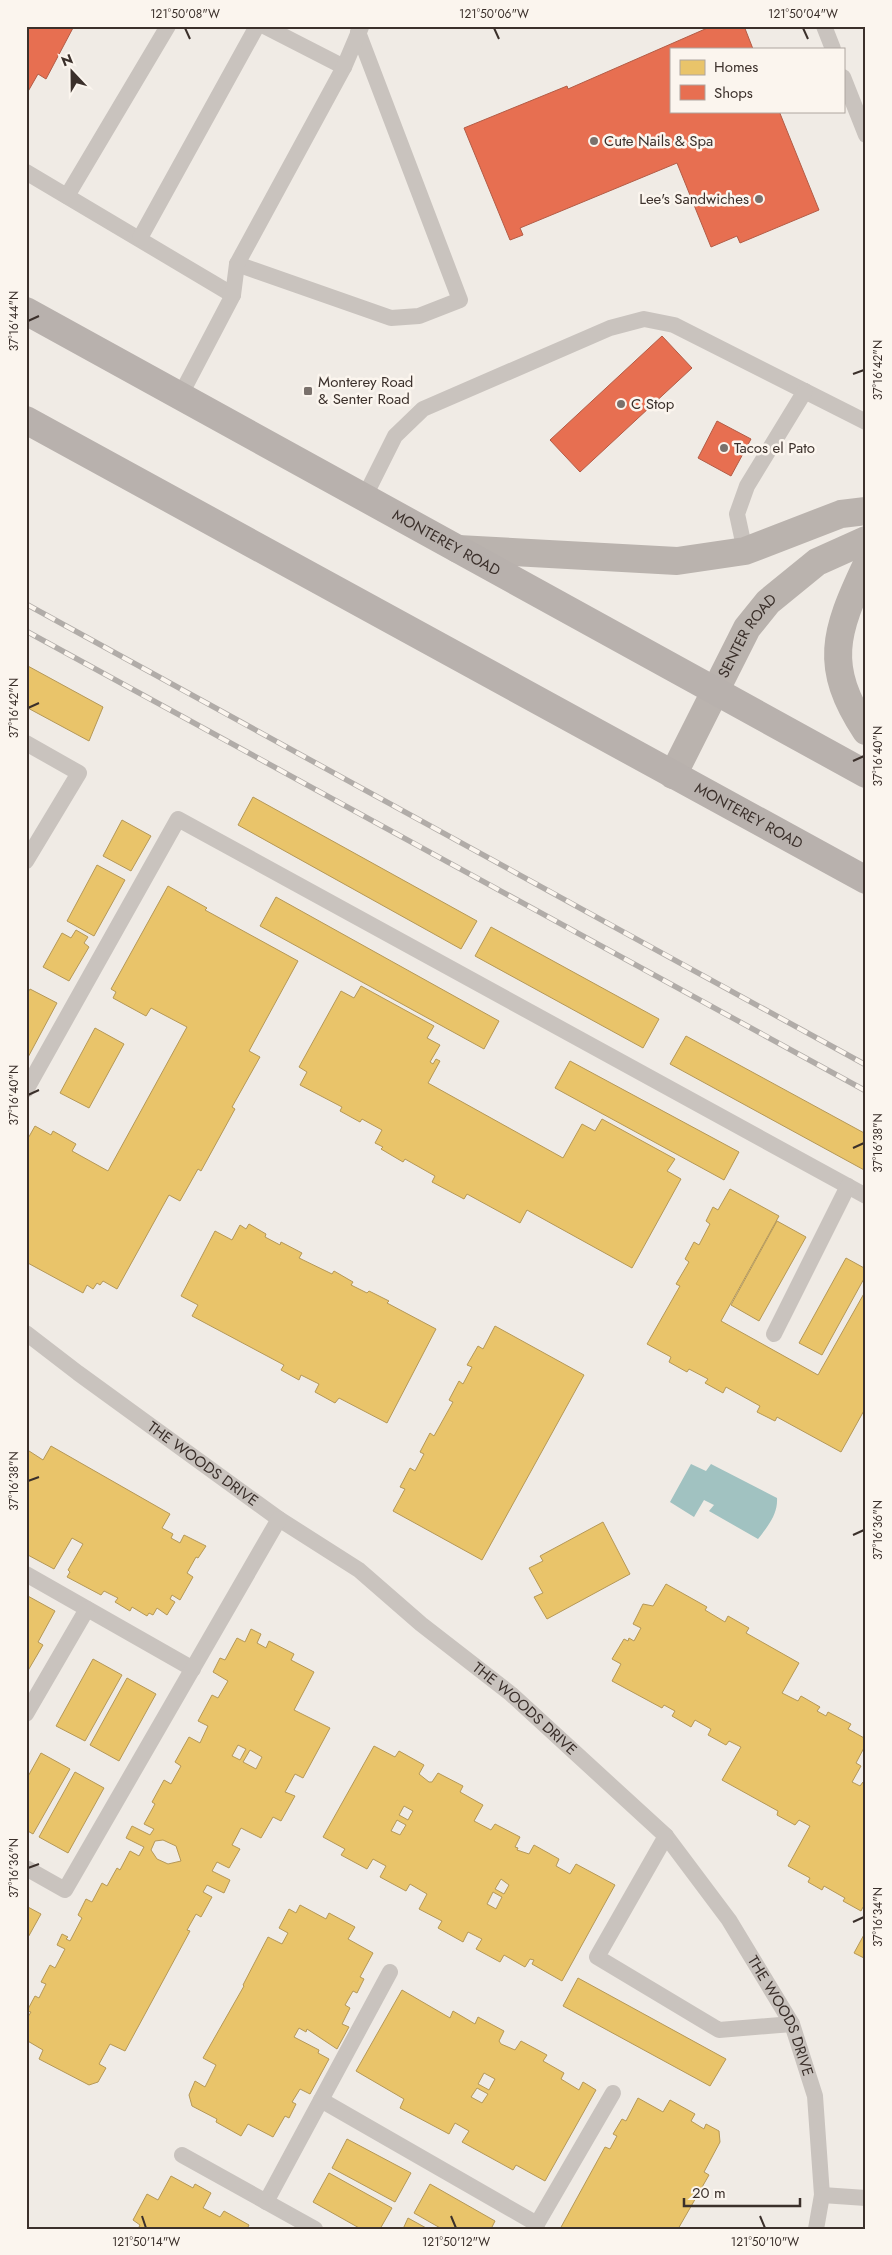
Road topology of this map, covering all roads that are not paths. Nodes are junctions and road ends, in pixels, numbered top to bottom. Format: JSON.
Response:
{"nodes":[{"id":1,"x":168,"y":26,"type":"edge"},
{"id":2,"x":257,"y":26,"type":"edge"},
{"id":3,"x":264,"y":26,"type":"edge"},
{"id":4,"x":824,"y":26,"type":"edge"},
{"id":5,"x":360,"y":29,"type":"edge"},
{"id":6,"x":833,"y":48,"type":"edge"},
{"id":7,"x":344,"y":67,"type":"junction"},
{"id":8,"x":844,"y":79,"type":"edge"},
{"id":9,"x":866,"y":135,"type":"edge"},
{"id":10,"x":26,"y":172,"type":"edge"},
{"id":11,"x":68,"y":196,"type":"junction"},
{"id":12,"x":140,"y":238,"type":"junction"},
{"id":13,"x":237,"y":264,"type":"junction"},
{"id":14,"x":233,"y":296,"type":"junction"},
{"id":15,"x":26,"y":311,"type":"edge"},
{"id":16,"x":805,"y":391,"type":"junction"},
{"id":17,"x":180,"y":396,"type":"junction"},
{"id":18,"x":26,"y":420,"type":"edge"},
{"id":19,"x":866,"y":422,"type":"edge"},
{"id":20,"x":364,"y":498,"type":"junction"},
{"id":21,"x":866,"y":510,"type":"edge"},
{"id":22,"x":866,"y":540,"type":"edge"},
{"id":23,"x":458,"y":549,"type":"junction"},
{"id":24,"x":745,"y":551,"type":"junction"},
{"id":25,"x":866,"y":566,"type":"edge"},
{"id":26,"x":715,"y":691,"type":"junction"},
{"id":27,"x":866,"y":731,"type":"edge"},
{"id":28,"x":26,"y":743,"type":"edge"},
{"id":29,"x":866,"y":774,"type":"edge"},
{"id":30,"x":673,"y":775,"type":"junction"},
{"id":31,"x":26,"y":860,"type":"edge"},
{"id":32,"x":866,"y":880,"type":"edge"},
{"id":33,"x":26,"y":1090,"type":"edge"},
{"id":34,"x":848,"y":1186,"type":"junction"},
{"id":35,"x":866,"y":1196,"type":"edge"},
{"id":36,"x":26,"y":1332,"type":"edge"},
{"id":37,"x":774,"y":1334,"type":"dead end"},
{"id":38,"x":279,"y":1519,"type":"junction"},
{"id":39,"x":26,"y":1574,"type":"edge"},
{"id":40,"x":87,"y":1609,"type":"junction"},
{"id":41,"x":193,"y":1669,"type":"junction"},
{"id":42,"x":26,"y":1714,"type":"edge"},
{"id":43,"x":666,"y":1836,"type":"junction"},
{"id":44,"x":26,"y":1868,"type":"edge"},
{"id":45,"x":390,"y":1972,"type":"dead end"},
{"id":46,"x":792,"y":2024,"type":"junction"},
{"id":47,"x":613,"y":2093,"type":"dead end"},
{"id":48,"x":321,"y":2100,"type":"junction"},
{"id":49,"x":182,"y":2155,"type":"dead end"},
{"id":50,"x":822,"y":2194,"type":"junction"},
{"id":51,"x":866,"y":2198,"type":"edge"},
{"id":52,"x":266,"y":2202,"type":"junction"},
{"id":53,"x":535,"y":2226,"type":"edge"},
{"id":54,"x":314,"y":2229,"type":"edge"},
{"id":55,"x":816,"y":2229,"type":"edge"}],
"edges":[{"from":1,"to":11,"type":"lane"},
{"from":2,"to":12,"type":"lane"},
{"from":3,"to":7,"type":"lane"},
{"from":4,"to":6,"type":"lane"},
{"from":5,"to":7,"type":"lane"},
{"from":5,"to":13,"type":"lane"},
{"from":7,"to":13,"type":"lane"},
{"from":8,"to":9,"type":"lane"},
{"from":10,"to":11,"type":"lane"},
{"from":11,"to":12,"type":"lane"},
{"from":12,"to":14,"type":"lane"},
{"from":13,"to":14,"type":"lane"},
{"from":14,"to":17,"type":"lane"},
{"from":15,"to":17,"type":"main road","name":"MONTEREY ROAD"},
{"from":16,"to":19,"type":"lane"},
{"from":16,"to":20,"type":"lane"},
{"from":16,"to":24,"type":"lane"},
{"from":17,"to":20,"type":"main road","name":"MONTEREY ROAD"},
{"from":18,"to":30,"type":"main road","name":"MONTEREY ROAD"},
{"from":20,"to":23,"type":"main road","name":"MONTEREY ROAD"},
{"from":21,"to":24,"type":"main road"},
{"from":22,"to":26,"type":"main road","name":"SENTER ROAD"},
{"from":23,"to":24,"type":"main road"},
{"from":23,"to":26,"type":"main road","name":"MONTEREY ROAD"},
{"from":25,"to":27,"type":"main road"},
{"from":26,"to":29,"type":"main road","name":"MONTEREY ROAD"},
{"from":26,"to":30,"type":"main road","name":"SENTER ROAD"},
{"from":28,"to":31,"type":"lane"},
{"from":30,"to":32,"type":"main road","name":"MONTEREY ROAD"},
{"from":33,"to":34,"type":"lane"},
{"from":34,"to":35,"type":"lane"},
{"from":34,"to":37,"type":"lane"},
{"from":36,"to":38,"type":"lane","name":"THE WOODS DRIVE"},
{"from":38,"to":41,"type":"lane"},
{"from":38,"to":43,"type":"lane","name":"THE WOODS DRIVE"},
{"from":39,"to":40,"type":"lane"},
{"from":40,"to":41,"type":"lane"},
{"from":40,"to":42,"type":"lane"},
{"from":41,"to":44,"type":"lane"},
{"from":43,"to":46,"type":"lane","name":"THE WOODS DRIVE"},
{"from":43,"to":46,"type":"lane"},
{"from":45,"to":48,"type":"lane"},
{"from":46,"to":50,"type":"lane","name":"THE WOODS DRIVE"},
{"from":47,"to":53,"type":"lane"},
{"from":48,"to":52,"type":"lane"},
{"from":48,"to":53,"type":"lane"},
{"from":49,"to":52,"type":"lane"},
{"from":50,"to":51,"type":"lane"},
{"from":50,"to":55,"type":"lane","name":"THE WOODS DRIVE"},
{"from":52,"to":54,"type":"lane"}]}
